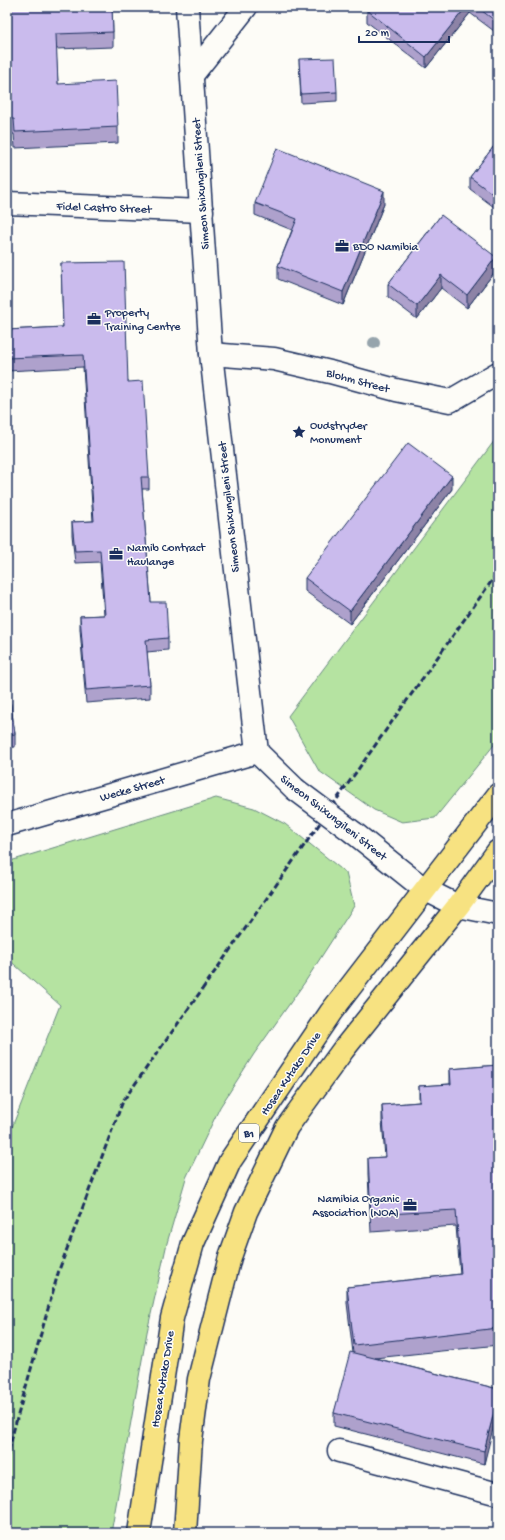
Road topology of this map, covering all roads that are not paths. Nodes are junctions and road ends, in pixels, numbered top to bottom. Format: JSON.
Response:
{"nodes":[{"id":1,"x":187,"y":7,"type":"edge"},
{"id":2,"x":246,"y":7,"type":"edge"},
{"id":3,"x":192,"y":74,"type":"junction"},
{"id":4,"x":7,"y":203,"type":"edge"},
{"id":5,"x":202,"y":210,"type":"junction"},
{"id":6,"x":211,"y":354,"type":"junction"},
{"id":7,"x":498,"y":373,"type":"edge"},
{"id":8,"x":257,"y":752,"type":"junction"},
{"id":9,"x":498,"y":795,"type":"edge"},
{"id":10,"x":7,"y":825,"type":"edge"},
{"id":11,"x":498,"y":851,"type":"edge"},
{"id":12,"x":424,"y":889,"type":"junction"},
{"id":13,"x":458,"y":906,"type":"junction"},
{"id":14,"x":498,"y":914,"type":"edge"},
{"id":15,"x":339,"y":1451,"type":"dead end"},
{"id":16,"x":498,"y":1494,"type":"edge"},
{"id":17,"x":139,"y":1533,"type":"edge"},
{"id":18,"x":185,"y":1533,"type":"edge"}],
"edges":[{"from":1,"to":3,"type":"street","name":"Simeon Shixungileni Street"},
{"from":2,"to":3,"type":"street"},
{"from":3,"to":5,"type":"street","name":"Simeon Shixungileni Street"},
{"from":4,"to":5,"type":"street","name":"Fidel Castro Street"},
{"from":5,"to":6,"type":"street","name":"Simeon Shixungileni Street"},
{"from":6,"to":7,"type":"street","name":"Blohm Street"},
{"from":6,"to":8,"type":"street","name":"Simeon Shixungileni Street"},
{"from":8,"to":10,"type":"street","name":"Wecke Street"},
{"from":8,"to":12,"type":"street","name":"Simeon Shixungileni Street","bridge":true},
{"from":9,"to":12,"type":"main road","name":"Hosea Kutako Drive","number":"B1"},
{"from":11,"to":13,"type":"main road"},
{"from":12,"to":13,"type":"street","name":"Simeon Shixungileni Street"},
{"from":12,"to":17,"type":"main road","name":"Hosea Kutako Drive","number":"B1"},
{"from":13,"to":14,"type":"street","name":"Simeon Shixungileni Street"},
{"from":13,"to":18,"type":"main road"},
{"from":15,"to":16,"type":"street"}]}
